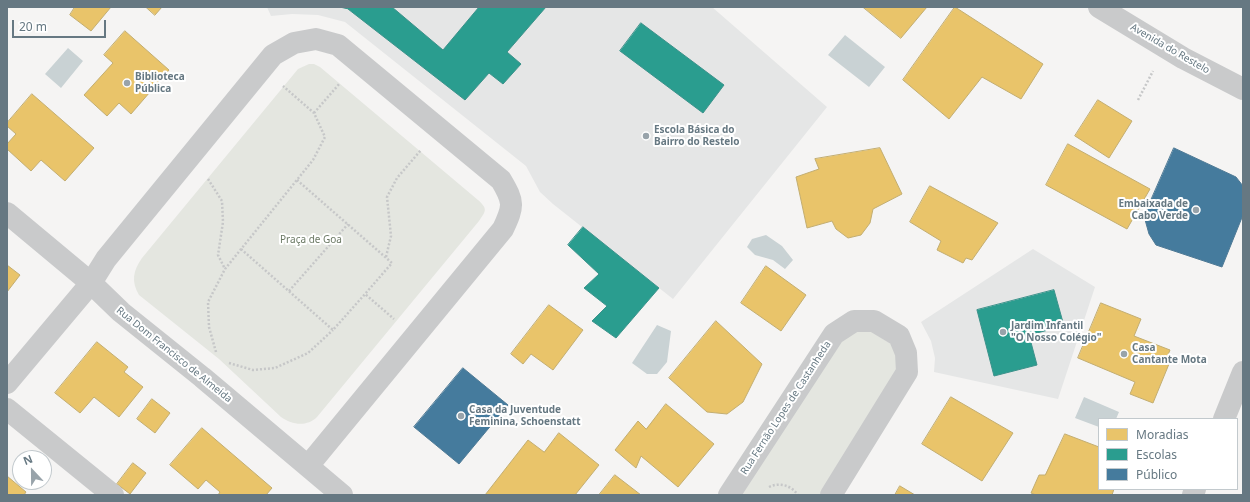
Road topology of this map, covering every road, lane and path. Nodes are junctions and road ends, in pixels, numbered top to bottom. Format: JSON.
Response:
{"nodes":[{"id":1,"x":1099,"y":7,"type":"edge"},
{"id":2,"x":358,"y":62,"type":"junction"},
{"id":3,"x":1154,"y":68,"type":"dead end"},
{"id":4,"x":262,"y":69,"type":"junction"},
{"id":5,"x":1243,"y":89,"type":"edge"},
{"id":6,"x":1138,"y":100,"type":"dead end"},
{"id":7,"x":314,"y":113,"type":"junction"},
{"id":8,"x":440,"y":129,"type":"junction"},
{"id":9,"x":189,"y":158,"type":"junction"},
{"id":10,"x":297,"y":180,"type":"junction"},
{"id":11,"x":7,"y":213,"type":"edge"},
{"id":12,"x":348,"y":224,"type":"junction"},
{"id":13,"x":241,"y":249,"type":"junction"},
{"id":14,"x":386,"y":257,"type":"junction"},
{"id":15,"x":225,"y":269,"type":"junction"},
{"id":16,"x":91,"y":283,"type":"junction"},
{"id":17,"x":289,"y":291,"type":"junction"},
{"id":18,"x":365,"y":294,"type":"junction"},
{"id":19,"x":333,"y":330,"type":"junction"},
{"id":20,"x":413,"y":338,"type":"junction"},
{"id":21,"x":218,"y":360,"type":"junction"},
{"id":22,"x":1243,"y":372,"type":"edge"},
{"id":23,"x":202,"y":377,"type":"junction"},
{"id":24,"x":7,"y":383,"type":"edge"},
{"id":25,"x":7,"y":409,"type":"edge"},
{"id":26,"x":1224,"y":418,"type":"edge"},
{"id":27,"x":308,"y":466,"type":"junction"},
{"id":28,"x":764,"y":490,"type":"dead end"},
{"id":29,"x":113,"y":495,"type":"edge"},
{"id":30,"x":342,"y":495,"type":"edge"},
{"id":31,"x":729,"y":495,"type":"edge"},
{"id":32,"x":798,"y":495,"type":"edge"},
{"id":33,"x":831,"y":495,"type":"edge"}],
"edges":[{"from":1,"to":5,"type":"street","name":"Avenida do Restelo"},
{"from":2,"to":4,"type":"street"},
{"from":2,"to":7,"type":"path"},
{"from":2,"to":8,"type":"street"},
{"from":3,"to":6,"type":"path"},
{"from":4,"to":7,"type":"path"},
{"from":4,"to":9,"type":"street"},
{"from":7,"to":10,"type":"path"},
{"from":8,"to":14,"type":"path"},
{"from":8,"to":20,"type":"street"},
{"from":9,"to":15,"type":"path"},
{"from":9,"to":16,"type":"street"},
{"from":10,"to":12,"type":"path"},
{"from":10,"to":13,"type":"path"},
{"from":11,"to":16,"type":"street","name":"Rua Dom Francisco de Almeida"},
{"from":12,"to":14,"type":"path"},
{"from":12,"to":17,"type":"path"},
{"from":13,"to":15,"type":"path"},
{"from":13,"to":17,"type":"path"},
{"from":14,"to":18,"type":"path"},
{"from":15,"to":21,"type":"path"},
{"from":16,"to":23,"type":"street","name":"Rua Dom Francisco de Almeida"},
{"from":16,"to":24,"type":"street"},
{"from":17,"to":19,"type":"path"},
{"from":18,"to":19,"type":"path"},
{"from":18,"to":20,"type":"path"},
{"from":19,"to":21,"type":"path"},
{"from":20,"to":27,"type":"street"},
{"from":21,"to":23,"type":"path"},
{"from":22,"to":26,"type":"street"},
{"from":23,"to":27,"type":"street","name":"Rua Dom Francisco de Almeida"},
{"from":25,"to":29,"type":"street"},
{"from":27,"to":30,"type":"street","name":"Rua Dom Francisco de Almeida"},
{"from":28,"to":32,"type":"path"},
{"from":31,"to":33,"type":"street","name":"Rua Fernão Lopes de Castanheda"}]}
